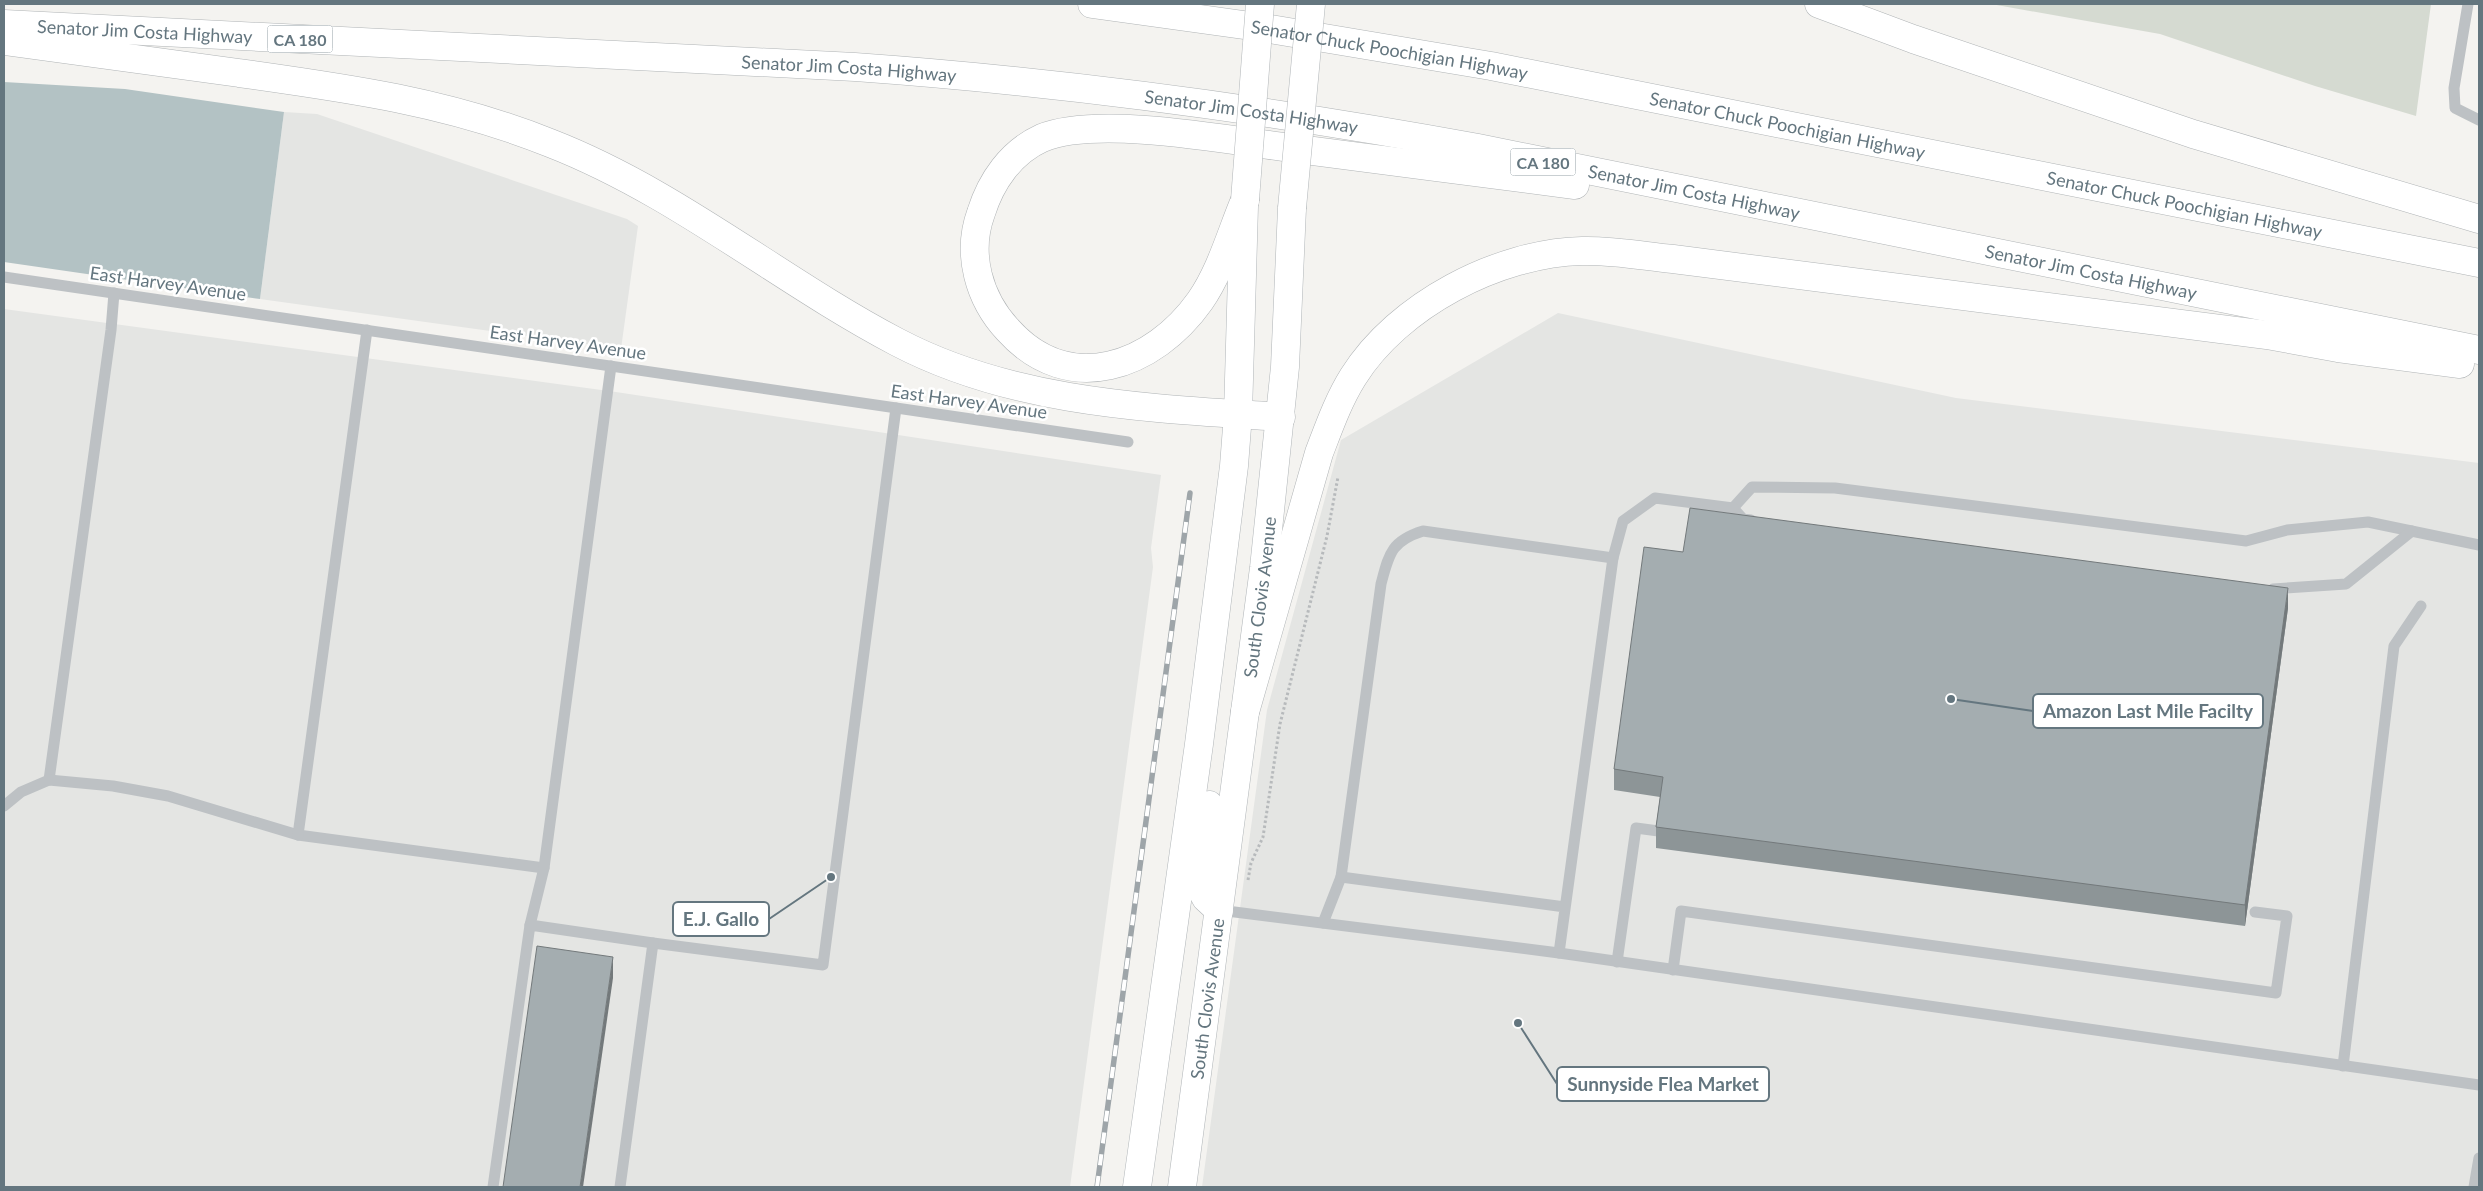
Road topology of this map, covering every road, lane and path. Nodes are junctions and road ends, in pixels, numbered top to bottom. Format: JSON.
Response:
{"nodes":[{"id":1,"x":1092,"y":4,"type":"edge"},
{"id":2,"x":1260,"y":4,"type":"edge"},
{"id":3,"x":1311,"y":4,"type":"edge"},
{"id":4,"x":1819,"y":4,"type":"edge"},
{"id":5,"x":2468,"y":4,"type":"edge"},
{"id":6,"x":4,"y":24,"type":"edge"},
{"id":7,"x":4,"y":41,"type":"edge"},
{"id":8,"x":2479,"y":120,"type":"edge"},
{"id":9,"x":1244,"y":200,"type":"junction"},
{"id":10,"x":1815,"y":216,"type":"junction"},
{"id":11,"x":2479,"y":219,"type":"edge"},
{"id":12,"x":2479,"y":263,"type":"edge"},
{"id":13,"x":4,"y":277,"type":"edge"},
{"id":14,"x":114,"y":293,"type":"junction"},
{"id":15,"x":367,"y":330,"type":"junction"},
{"id":16,"x":2479,"y":350,"type":"edge"},
{"id":17,"x":611,"y":366,"type":"junction"},
{"id":18,"x":2479,"y":366,"type":"edge"},
{"id":19,"x":896,"y":408,"type":"junction"},
{"id":20,"x":1238,"y":414,"type":"junction"},
{"id":21,"x":1281,"y":417,"type":"junction"},
{"id":22,"x":1128,"y":442,"type":"dead end"},
{"id":23,"x":1339,"y":471,"type":"dead end"},
{"id":24,"x":1734,"y":508,"type":"junction"},
{"id":25,"x":1762,"y":521,"type":"edge"},
{"id":26,"x":2412,"y":531,"type":"junction"},
{"id":27,"x":2479,"y":545,"type":"edge"},
{"id":28,"x":1613,"y":558,"type":"junction"},
{"id":29,"x":2260,"y":587,"type":"edge"},
{"id":30,"x":1217,"y":604,"type":"junction"},
{"id":31,"x":2422,"y":606,"type":"dead end"},
{"id":32,"x":1245,"y":712,"type":"junction"},
{"id":33,"x":49,"y":780,"type":"junction"},
{"id":34,"x":4,"y":806,"type":"edge"},
{"id":35,"x":1666,"y":832,"type":"edge"},
{"id":36,"x":298,"y":835,"type":"junction"},
{"id":37,"x":544,"y":868,"type":"junction"},
{"id":38,"x":1341,"y":877,"type":"junction"},
{"id":39,"x":1247,"y":887,"type":"dead end"},
{"id":40,"x":1565,"y":907,"type":"junction"},
{"id":41,"x":1219,"y":910,"type":"junction"},
{"id":42,"x":2255,"y":912,"type":"dead end"},
{"id":43,"x":1323,"y":923,"type":"junction"},
{"id":44,"x":530,"y":925,"type":"junction"},
{"id":45,"x":653,"y":943,"type":"junction"},
{"id":46,"x":1559,"y":954,"type":"junction"},
{"id":47,"x":1617,"y":962,"type":"junction"},
{"id":48,"x":1673,"y":970,"type":"junction"},
{"id":49,"x":2343,"y":1066,"type":"junction"},
{"id":50,"x":2479,"y":1085,"type":"edge"},
{"id":51,"x":2479,"y":1158,"type":"edge"},
{"id":52,"x":493,"y":1187,"type":"edge"},
{"id":53,"x":620,"y":1187,"type":"edge"},
{"id":54,"x":1137,"y":1187,"type":"edge"},
{"id":55,"x":1182,"y":1187,"type":"edge"},
{"id":56,"x":2474,"y":1187,"type":"edge"}],
"edges":[{"from":1,"to":12,"type":"main road","name":"Senator Chuck Poochigian Highway"},
{"from":2,"to":9,"type":"main road","bridge":true},
{"from":3,"to":21,"type":"main road","name":"South Clovis Avenue","bridge":true},
{"from":4,"to":11,"type":"main road"},
{"from":5,"to":8,"type":"lane"},
{"from":6,"to":10,"type":"main road","name":"Senator Jim Costa Highway","number":"CA 180"},
{"from":7,"to":20,"type":"main road"},
{"from":9,"to":10,"type":"main road"},
{"from":9,"to":20,"type":"main road"},
{"from":10,"to":16,"type":"main road","name":"Senator Jim Costa Highway","number":"CA 180"},
{"from":13,"to":14,"type":"lane","name":"East Harvey Avenue"},
{"from":14,"to":15,"type":"lane","name":"East Harvey Avenue"},
{"from":14,"to":33,"type":"lane"},
{"from":15,"to":17,"type":"lane","name":"East Harvey Avenue"},
{"from":15,"to":36,"type":"lane"},
{"from":17,"to":19,"type":"lane","name":"East Harvey Avenue"},
{"from":17,"to":37,"type":"lane"},
{"from":18,"to":32,"type":"main road"},
{"from":19,"to":22,"type":"lane","name":"East Harvey Avenue"},
{"from":19,"to":45,"type":"lane"},
{"from":20,"to":21,"type":"main road"},
{"from":20,"to":30,"type":"main road"},
{"from":21,"to":32,"type":"main road","name":"South Clovis Avenue"},
{"from":23,"to":39,"type":"path"},
{"from":24,"to":25,"type":"lane"},
{"from":24,"to":26,"type":"lane"},
{"from":24,"to":28,"type":"lane"},
{"from":26,"to":27,"type":"lane"},
{"from":26,"to":29,"type":"lane"},
{"from":28,"to":38,"type":"lane"},
{"from":28,"to":40,"type":"lane"},
{"from":30,"to":41,"type":"main road"},
{"from":30,"to":54,"type":"main road"},
{"from":31,"to":49,"type":"lane"},
{"from":32,"to":41,"type":"main road","name":"South Clovis Avenue"},
{"from":33,"to":34,"type":"lane"},
{"from":33,"to":36,"type":"lane"},
{"from":35,"to":47,"type":"lane"},
{"from":36,"to":37,"type":"lane"},
{"from":37,"to":44,"type":"lane"},
{"from":38,"to":40,"type":"lane"},
{"from":38,"to":43,"type":"lane"},
{"from":40,"to":46,"type":"lane"},
{"from":41,"to":43,"type":"lane"},
{"from":41,"to":55,"type":"main road","name":"South Clovis Avenue"},
{"from":42,"to":48,"type":"lane"},
{"from":43,"to":46,"type":"lane"},
{"from":44,"to":45,"type":"lane"},
{"from":44,"to":52,"type":"lane"},
{"from":45,"to":53,"type":"lane"},
{"from":46,"to":47,"type":"lane"},
{"from":47,"to":48,"type":"lane"},
{"from":48,"to":49,"type":"lane"},
{"from":49,"to":50,"type":"lane"},
{"from":51,"to":56,"type":"lane"}]}
